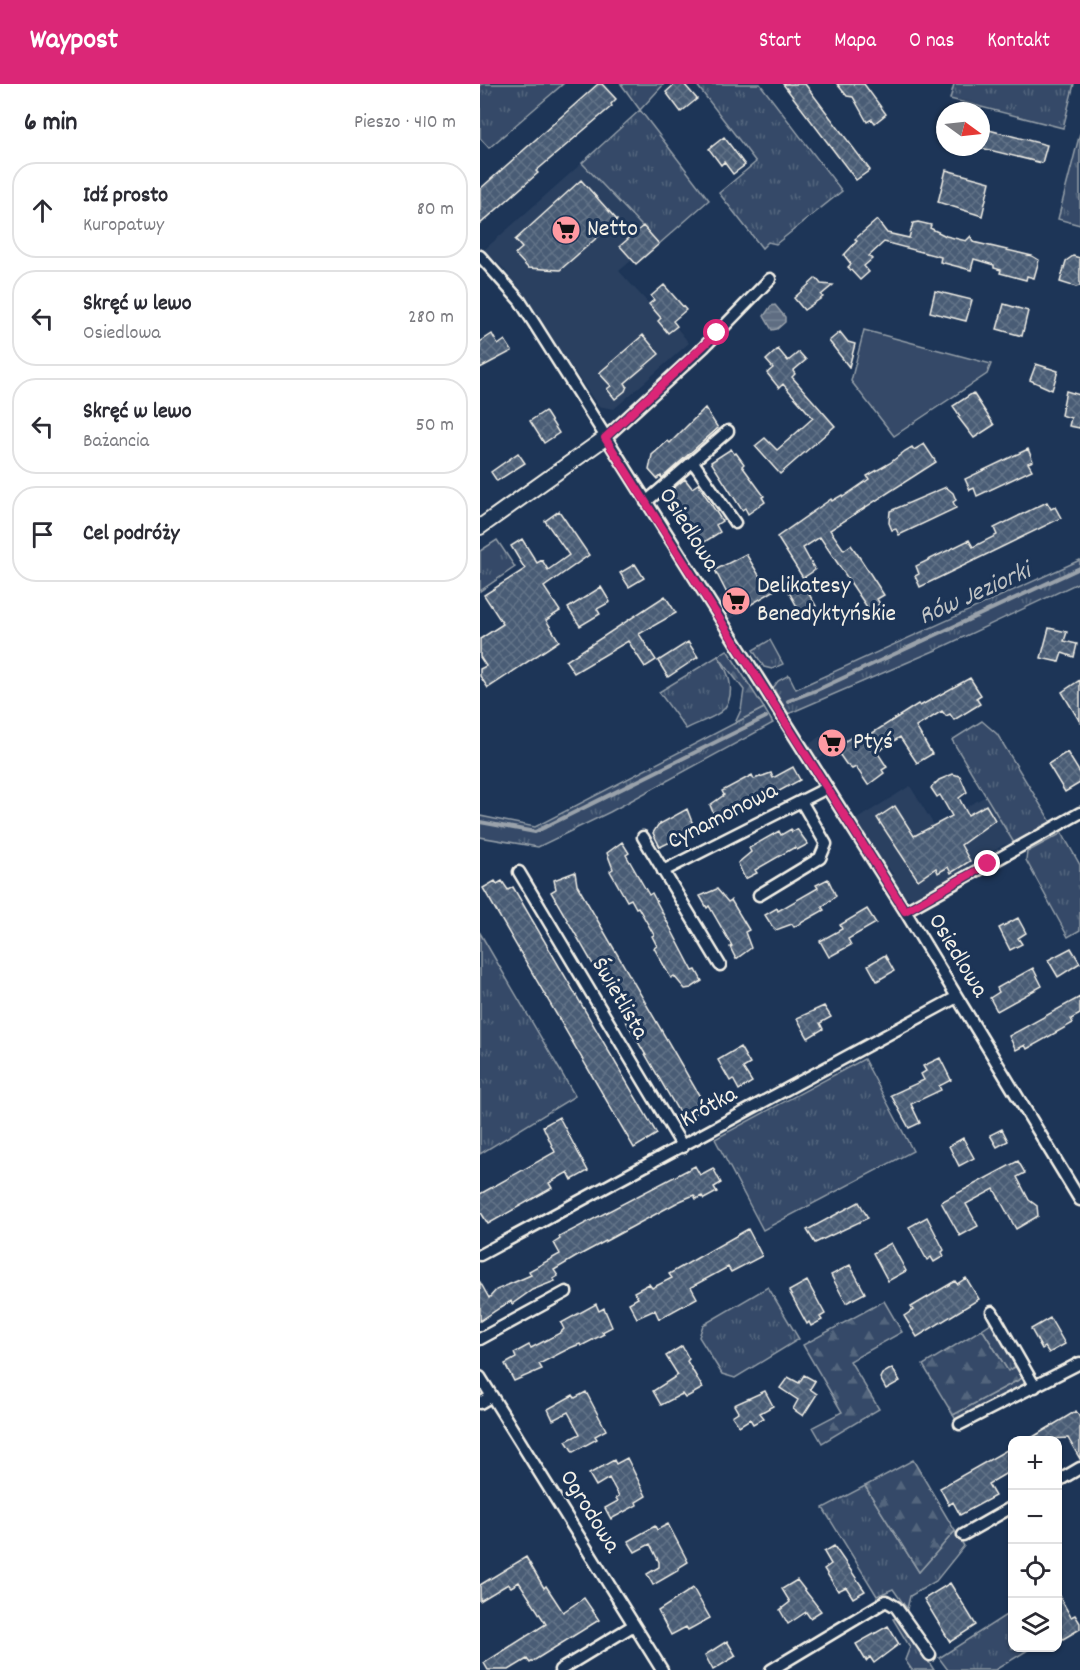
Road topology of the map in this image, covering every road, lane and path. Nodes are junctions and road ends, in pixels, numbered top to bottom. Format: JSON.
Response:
{"nodes":[{"id":1,"x":480,"y":256,"type":"edge"},
{"id":2,"x":770,"y":279,"type":"dead end"},
{"id":3,"x":728,"y":431,"type":"dead end"},
{"id":4,"x":605,"y":438,"type":"junction"},
{"id":5,"x":693,"y":462,"type":"junction"},
{"id":6,"x":646,"y":502,"type":"junction"},
{"id":7,"x":735,"y":523,"type":"dead end"},
{"id":8,"x":480,"y":527,"type":"edge"},
{"id":9,"x":827,"y":788,"type":"junction"},
{"id":10,"x":801,"y":801,"type":"junction"},
{"id":11,"x":1080,"y":813,"type":"edge"},
{"id":12,"x":643,"y":837,"type":"dead end"},
{"id":13,"x":663,"y":871,"type":"junction"},
{"id":14,"x":519,"y":872,"type":"dead end"},
{"id":15,"x":759,"y":895,"type":"dead end"},
{"id":16,"x":905,"y":911,"type":"junction"},
{"id":17,"x":720,"y":965,"type":"dead end"},
{"id":18,"x":957,"y":997,"type":"junction"},
{"id":19,"x":683,"y":1147,"type":"junction"},
{"id":20,"x":1080,"y":1200,"type":"edge"},
{"id":21,"x":480,"y":1255,"type":"edge"},
{"id":22,"x":566,"y":1292,"type":"dead end"},
{"id":23,"x":992,"y":1312,"type":"dead end"},
{"id":24,"x":480,"y":1339,"type":"edge"},
{"id":25,"x":1080,"y":1363,"type":"edge"},
{"id":26,"x":480,"y":1377,"type":"edge"},
{"id":27,"x":1035,"y":1387,"type":"junction"},
{"id":28,"x":492,"y":1396,"type":"junction"},
{"id":29,"x":480,"y":1403,"type":"edge"},
{"id":30,"x":960,"y":1424,"type":"dead end"},
{"id":31,"x":1080,"y":1468,"type":"edge"},
{"id":32,"x":1062,"y":1479,"type":"edge"},
{"id":33,"x":1008,"y":1508,"type":"edge"},
{"id":34,"x":963,"y":1534,"type":"dead end"},
{"id":35,"x":634,"y":1625,"type":"junction"},
{"id":36,"x":930,"y":1655,"type":"dead end"},
{"id":37,"x":560,"y":1670,"type":"edge"},
{"id":38,"x":662,"y":1670,"type":"edge"},
{"id":39,"x":771,"y":1670,"type":"edge"}],
"edges":[{"from":1,"to":4,"type":"street","name":"Osiedlowa"},
{"from":2,"to":4,"type":"street"},
{"from":3,"to":5,"type":"street"},
{"from":4,"to":6,"type":"street","name":"Osiedlowa"},
{"from":4,"to":8,"type":"street"},
{"from":5,"to":6,"type":"street"},
{"from":5,"to":7,"type":"street"},
{"from":6,"to":9,"type":"street","name":"Osiedlowa"},
{"from":9,"to":10,"type":"street","name":"Cynamonowa"},
{"from":9,"to":16,"type":"street","name":"Osiedlowa"},
{"from":10,"to":13,"type":"street","name":"Cynamonowa"},
{"from":10,"to":15,"type":"street","name":"Cynamonowa"},
{"from":11,"to":16,"type":"street"},
{"from":12,"to":13,"type":"street","name":"Cynamonowa"},
{"from":13,"to":17,"type":"street","name":"Cynamonowa"},
{"from":14,"to":19,"type":"street","name":"Świetlista"},
{"from":16,"to":18,"type":"street","name":"Osiedlowa"},
{"from":18,"to":19,"type":"street","name":"Krótka"},
{"from":18,"to":20,"type":"street","name":"Osiedlowa"},
{"from":19,"to":21,"type":"street","name":"Krótka"},
{"from":22,"to":24,"type":"street"},
{"from":23,"to":27,"type":"street"},
{"from":25,"to":27,"type":"street"},
{"from":26,"to":28,"type":"street","name":"Ogrodowa"},
{"from":27,"to":30,"type":"street"},
{"from":28,"to":29,"type":"street"},
{"from":28,"to":35,"type":"street","name":"Ogrodowa"},
{"from":31,"to":32,"type":"street"},
{"from":33,"to":34,"type":"street"},
{"from":35,"to":37,"type":"street"},
{"from":35,"to":38,"type":"street","name":"Ogrodowa"},
{"from":36,"to":39,"type":"street"}]}
